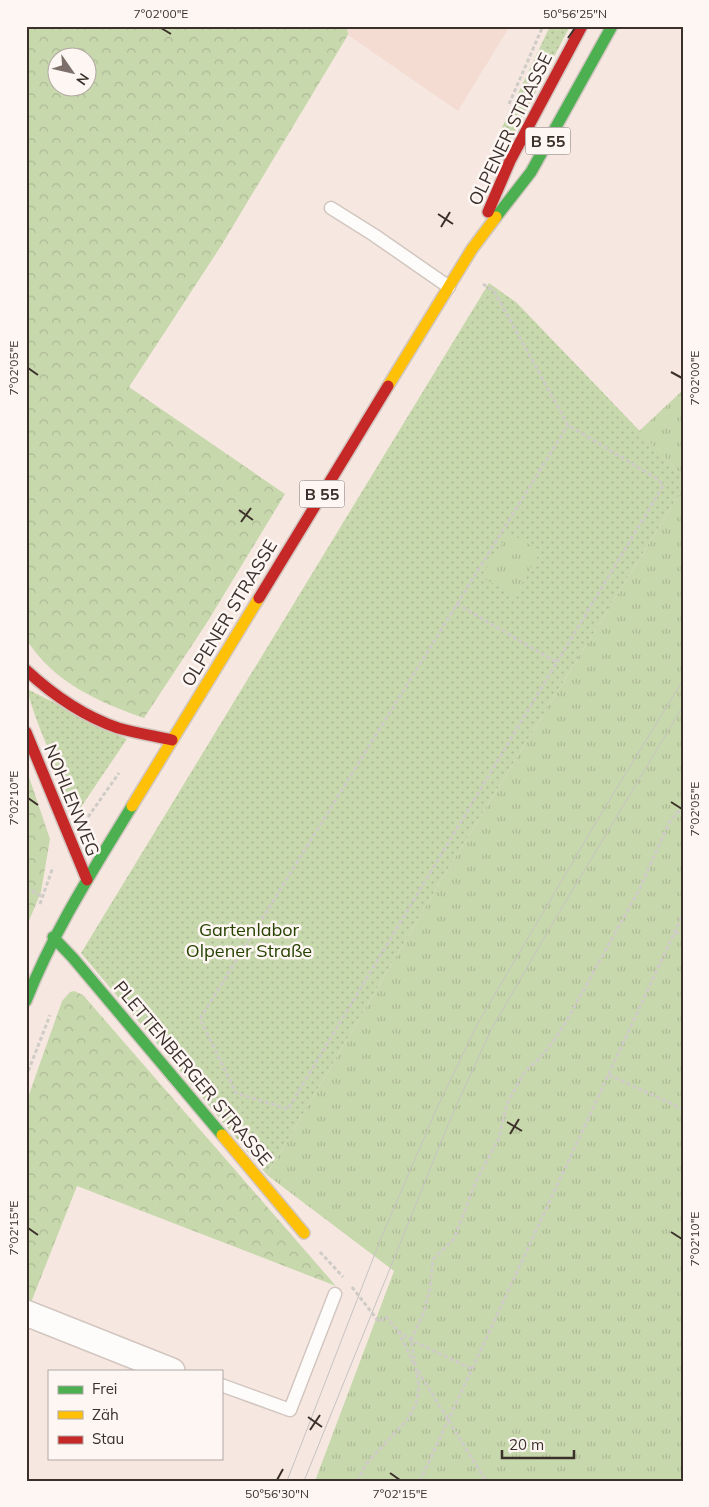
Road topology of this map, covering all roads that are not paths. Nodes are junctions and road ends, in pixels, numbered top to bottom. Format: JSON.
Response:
{"nodes":[{"id":1,"x":582,"y":26,"type":"edge"},
{"id":2,"x":612,"y":27,"type":"edge"},
{"id":3,"x":331,"y":208,"type":"dead end"},
{"id":4,"x":472,"y":248,"type":"junction"},
{"id":5,"x":449,"y":287,"type":"junction"},
{"id":6,"x":26,"y":670,"type":"edge"},
{"id":7,"x":26,"y":732,"type":"edge"},
{"id":8,"x":172,"y":740,"type":"junction"},
{"id":9,"x":87,"y":880,"type":"junction"},
{"id":10,"x":53,"y":937,"type":"junction"},
{"id":11,"x":26,"y":1000,"type":"edge"},
{"id":12,"x":304,"y":1233,"type":"dead end"},
{"id":13,"x":335,"y":1294,"type":"dead end"},
{"id":14,"x":26,"y":1313,"type":"edge"},
{"id":15,"x":169,"y":1370,"type":"edge"},
{"id":16,"x":222,"y":1385,"type":"edge"}],
"edges":[{"from":1,"to":4,"type":"main road","name":"OLPENER STRASSE","number":"B 55"},
{"from":2,"to":4,"type":"main road","name":"OLPENER STRASSE","number":"B 55"},
{"from":3,"to":5,"type":"lane"},
{"from":4,"to":5,"type":"main road","name":"OLPENER STRASSE","number":"B 55"},
{"from":5,"to":8,"type":"main road","name":"OLPENER STRASSE","number":"B 55"},
{"from":6,"to":8,"type":"main road"},
{"from":7,"to":9,"type":"main road","name":"NOHLENWEG"},
{"from":8,"to":9,"type":"main road","name":"OLPENER STRASSE","number":"B 55"},
{"from":9,"to":10,"type":"main road","name":"OLPENER STRASSE","number":"B 55"},
{"from":10,"to":11,"type":"main road","name":"OLPENER STRASSE","number":"B 55"},
{"from":10,"to":12,"type":"main road","name":"PLETTENBERGER STRASSE"},
{"from":13,"to":16,"type":"lane"},
{"from":14,"to":15,"type":"street"}]}
